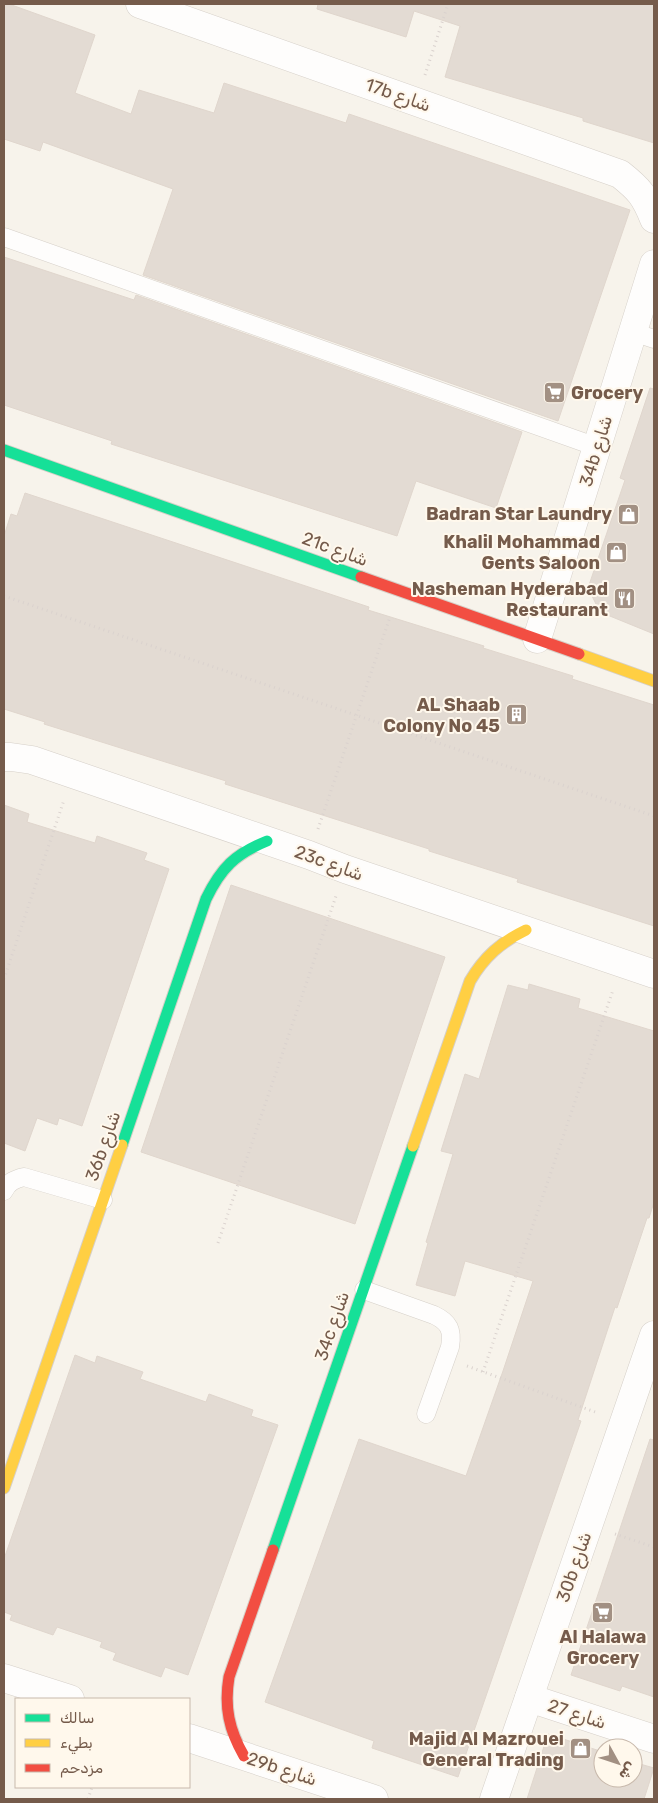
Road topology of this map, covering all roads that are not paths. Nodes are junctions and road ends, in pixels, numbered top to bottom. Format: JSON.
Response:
{"nodes":[{"id":1,"x":140,"y":4,"type":"edge"},
{"id":2,"x":651,"y":209,"type":"edge"},
{"id":3,"x":4,"y":237,"type":"edge"},
{"id":4,"x":654,"y":264,"type":"edge"},
{"id":5,"x":644,"y":336,"type":"edge"},
{"id":6,"x":597,"y":447,"type":"junction"},
{"id":7,"x":4,"y":450,"type":"edge"},
{"id":8,"x":537,"y":639,"type":"junction"},
{"id":9,"x":654,"y":681,"type":"edge"},
{"id":10,"x":4,"y":757,"type":"edge"},
{"id":11,"x":267,"y":841,"type":"junction"},
{"id":12,"x":526,"y":930,"type":"junction"},
{"id":13,"x":654,"y":974,"type":"edge"},
{"id":14,"x":4,"y":1191,"type":"edge"},
{"id":15,"x":103,"y":1200,"type":"junction"},
{"id":16,"x":364,"y":1290,"type":"junction"},
{"id":17,"x":654,"y":1335,"type":"edge"},
{"id":18,"x":426,"y":1414,"type":"dead end"},
{"id":19,"x":4,"y":1488,"type":"edge"},
{"id":20,"x":4,"y":1678,"type":"edge"},
{"id":21,"x":67,"y":1698,"type":"edge"},
{"id":22,"x":529,"y":1698,"type":"junction"},
{"id":23,"x":190,"y":1738,"type":"edge"},
{"id":24,"x":654,"y":1739,"type":"edge"},
{"id":25,"x":244,"y":1756,"type":"junction"},
{"id":26,"x":374,"y":1799,"type":"edge"},
{"id":27,"x":494,"y":1799,"type":"edge"}],
"edges":[{"from":1,"to":2,"type":"street","name":"17b شارع"},
{"from":3,"to":6,"type":"lane"},
{"from":4,"to":5,"type":"street","name":"34b شارع"},
{"from":5,"to":6,"type":"street","name":"34b شارع"},
{"from":6,"to":8,"type":"street","name":"34b شارع"},
{"from":7,"to":8,"type":"street","name":"21c شارع"},
{"from":8,"to":9,"type":"street","name":"21c شارع"},
{"from":10,"to":11,"type":"street","name":"23c شارع"},
{"from":11,"to":12,"type":"street","name":"23c شارع"},
{"from":11,"to":15,"type":"street","name":"36b شارع"},
{"from":12,"to":13,"type":"street","name":"23c شارع"},
{"from":12,"to":16,"type":"street","name":"34c شارع"},
{"from":14,"to":15,"type":"lane"},
{"from":15,"to":19,"type":"street","name":"36b شارع"},
{"from":16,"to":18,"type":"lane"},
{"from":16,"to":25,"type":"street","name":"34c شارع"},
{"from":17,"to":22,"type":"street","name":"30b شارع"},
{"from":20,"to":21,"type":"street"},
{"from":22,"to":24,"type":"street","name":"شارع 27"},
{"from":22,"to":27,"type":"street","name":"30b شارع"},
{"from":23,"to":25,"type":"street","name":"29b شارع"},
{"from":25,"to":26,"type":"street","name":"29b شارع"}]}
